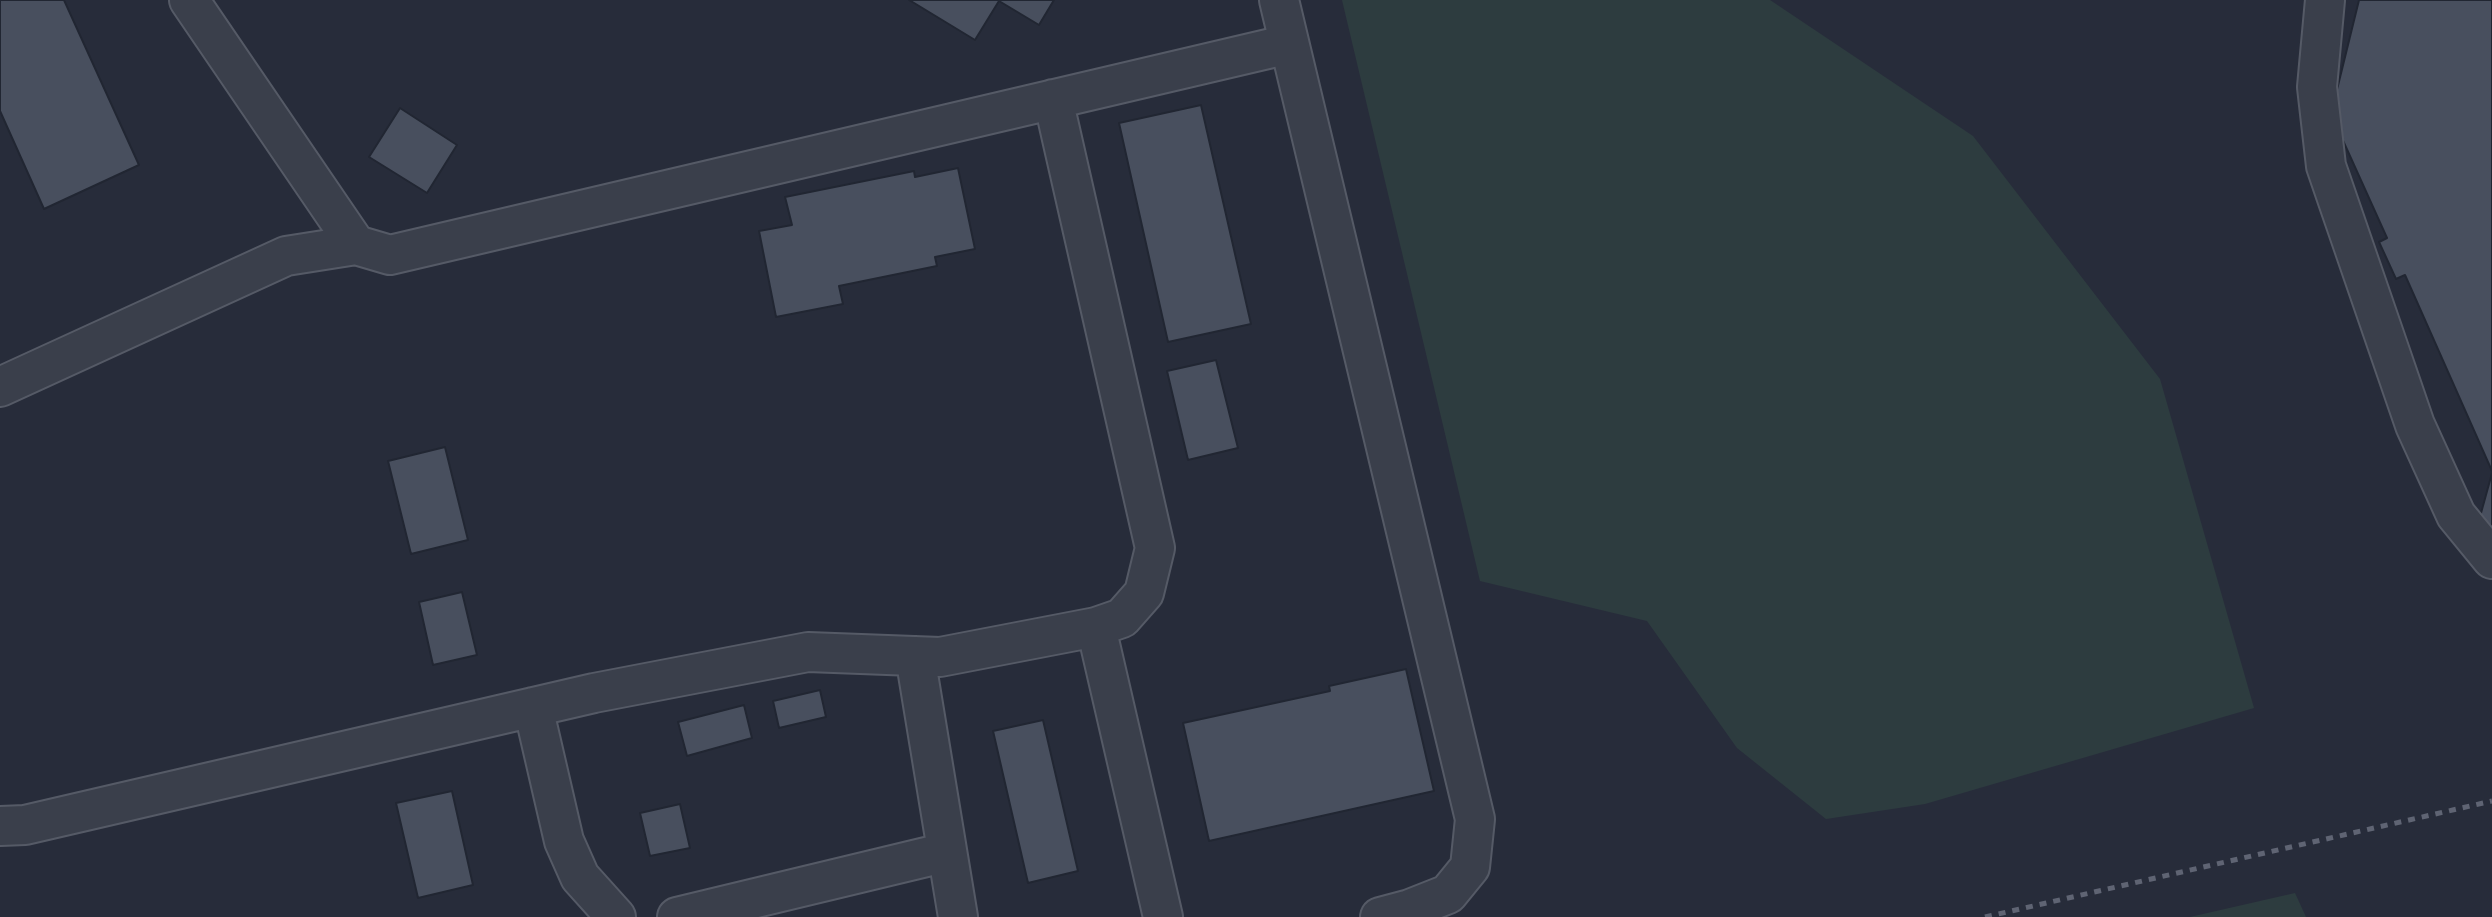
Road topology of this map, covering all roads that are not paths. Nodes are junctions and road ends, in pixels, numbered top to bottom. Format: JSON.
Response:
{"nodes":[{"id":1,"x":189,"y":0,"type":"edge"},
{"id":2,"x":1279,"y":0,"type":"edge"},
{"id":3,"x":2325,"y":0,"type":"edge"},
{"id":4,"x":1289,"y":44,"type":"junction"},
{"id":5,"x":1053,"y":99,"type":"junction"},
{"id":6,"x":356,"y":245,"type":"junction"},
{"id":7,"x":0,"y":387,"type":"edge"},
{"id":8,"x":2492,"y":559,"type":"edge"},
{"id":9,"x":1096,"y":627,"type":"junction"},
{"id":10,"x":915,"y":656,"type":"junction"},
{"id":11,"x":533,"y":707,"type":"junction"},
{"id":12,"x":0,"y":826,"type":"edge"},
{"id":13,"x":947,"y":852,"type":"junction"},
{"id":14,"x":617,"y":917,"type":"edge"},
{"id":15,"x":677,"y":917,"type":"edge"},
{"id":16,"x":958,"y":917,"type":"edge"},
{"id":17,"x":1163,"y":917,"type":"edge"},
{"id":18,"x":1380,"y":917,"type":"edge"}],
"edges":[{"from":1,"to":6,"type":"lane"},
{"from":2,"to":4,"type":"lane"},
{"from":3,"to":8,"type":"lane"},
{"from":4,"to":5,"type":"lane"},
{"from":4,"to":18,"type":"lane"},
{"from":5,"to":6,"type":"lane"},
{"from":5,"to":9,"type":"lane"},
{"from":6,"to":7,"type":"lane"},
{"from":9,"to":10,"type":"lane"},
{"from":9,"to":17,"type":"lane"},
{"from":10,"to":11,"type":"lane"},
{"from":10,"to":13,"type":"lane"},
{"from":11,"to":12,"type":"lane"},
{"from":11,"to":14,"type":"lane"},
{"from":13,"to":15,"type":"lane"},
{"from":13,"to":16,"type":"lane"}]}
